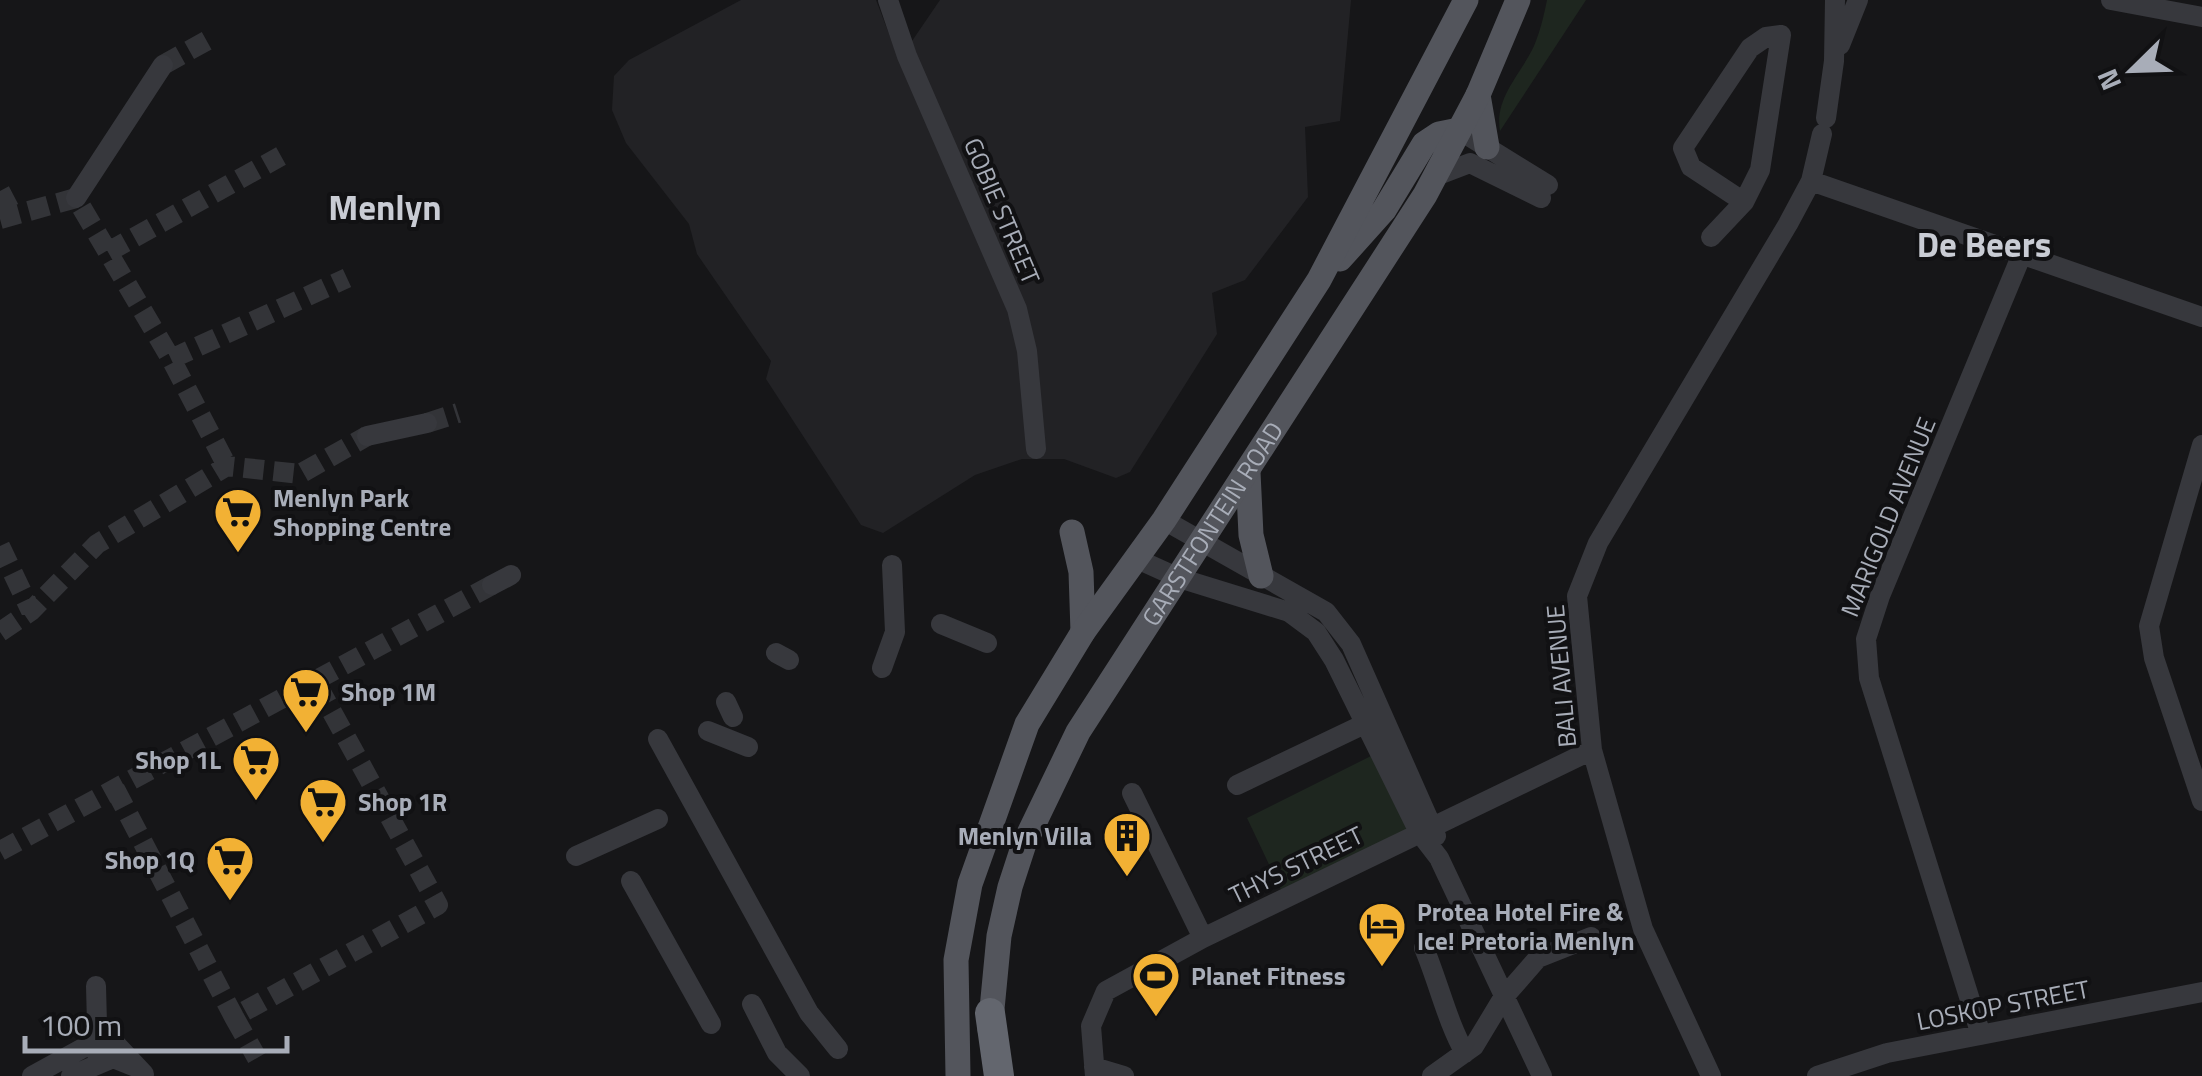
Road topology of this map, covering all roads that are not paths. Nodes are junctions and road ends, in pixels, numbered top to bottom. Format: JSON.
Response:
{"nodes":[{"id":1,"x":888,"y":0,"type":"edge"},
{"id":2,"x":1455,"y":0,"type":"edge"},
{"id":3,"x":1466,"y":0,"type":"edge"},
{"id":4,"x":1518,"y":0,"type":"edge"},
{"id":5,"x":1835,"y":0,"type":"edge"},
{"id":6,"x":1858,"y":0,"type":"edge"},
{"id":7,"x":2111,"y":0,"type":"edge"},
{"id":8,"x":2160,"y":12,"type":"junction"},
{"id":9,"x":2202,"y":18,"type":"edge"},
{"id":10,"x":2202,"y":30,"type":"edge"},
{"id":11,"x":1446,"y":42,"type":"junction"},
{"id":12,"x":1837,"y":49,"type":"junction"},
{"id":13,"x":164,"y":65,"type":"tunnel mouth"},
{"id":14,"x":1478,"y":95,"type":"junction"},
{"id":15,"x":1459,"y":130,"type":"junction"},
{"id":16,"x":1487,"y":147,"type":"junction"},
{"id":17,"x":1436,"y":176,"type":"junction"},
{"id":18,"x":1810,"y":180,"type":"junction"},
{"id":19,"x":76,"y":198,"type":"dead end"},
{"id":20,"x":1744,"y":202,"type":"junction"},
{"id":21,"x":1710,"y":237,"type":"dead end"},
{"id":22,"x":2022,"y":254,"type":"junction"},
{"id":23,"x":1319,"y":280,"type":"junction"},
{"id":24,"x":2202,"y":317,"type":"edge"},
{"id":25,"x":427,"y":422,"type":"tunnel mouth"},
{"id":26,"x":367,"y":436,"type":"tunnel mouth"},
{"id":27,"x":2202,"y":445,"type":"edge"},
{"id":28,"x":1036,"y":449,"type":"dead end"},
{"id":29,"x":1248,"y":472,"type":"junction"},
{"id":30,"x":1164,"y":520,"type":"junction"},
{"id":31,"x":1072,"y":532,"type":"dead end"},
{"id":32,"x":1204,"y":542,"type":"junction"},
{"id":33,"x":1136,"y":559,"type":"junction"},
{"id":34,"x":892,"y":565,"type":"dead end"},
{"id":35,"x":1261,"y":576,"type":"junction"},
{"id":36,"x":1179,"y":578,"type":"junction"},
{"id":37,"x":942,"y":624,"type":"dead end"},
{"id":38,"x":1082,"y":632,"type":"junction"},
{"id":39,"x":987,"y":643,"type":"dead end"},
{"id":40,"x":882,"y":668,"type":"dead end"},
{"id":41,"x":1375,"y":719,"type":"junction"},
{"id":42,"x":708,"y":731,"type":"dead end"},
{"id":43,"x":658,"y":740,"type":"dead end"},
{"id":44,"x":748,"y":748,"type":"dead end"},
{"id":45,"x":1592,"y":750,"type":"junction"},
{"id":46,"x":1237,"y":785,"type":"dead end"},
{"id":47,"x":1132,"y":793,"type":"dead end"},
{"id":48,"x":2202,"y":801,"type":"edge"},
{"id":49,"x":658,"y":820,"type":"dead end"},
{"id":50,"x":1427,"y":828,"type":"junction"},
{"id":51,"x":576,"y":856,"type":"dead end"},
{"id":52,"x":631,"y":881,"type":"dead end"},
{"id":53,"x":1590,"y":937,"type":"dead end"},
{"id":54,"x":1203,"y":938,"type":"junction"},
{"id":55,"x":1424,"y":948,"type":"dead end"},
{"id":56,"x":96,"y":986,"type":"dead end"},
{"id":57,"x":2202,"y":992,"type":"edge"},
{"id":58,"x":1503,"y":998,"type":"junction"},
{"id":59,"x":752,"y":1004,"type":"dead end"},
{"id":60,"x":990,"y":1013,"type":"junction"},
{"id":61,"x":711,"y":1024,"type":"dead end"},
{"id":62,"x":1981,"y":1035,"type":"junction"},
{"id":63,"x":1471,"y":1048,"type":"junction"},
{"id":64,"x":838,"y":1049,"type":"dead end"},
{"id":65,"x":98,"y":1052,"type":"junction"},
{"id":66,"x":142,"y":1072,"type":"edge"},
{"id":67,"x":1094,"y":1072,"type":"edge"},
{"id":68,"x":32,"y":1076,"type":"edge"},
{"id":69,"x":72,"y":1076,"type":"edge"},
{"id":70,"x":800,"y":1076,"type":"edge"},
{"id":71,"x":958,"y":1076,"type":"edge"},
{"id":72,"x":991,"y":1076,"type":"edge"},
{"id":73,"x":999,"y":1076,"type":"edge"},
{"id":74,"x":1124,"y":1076,"type":"edge"},
{"id":75,"x":1432,"y":1076,"type":"edge"},
{"id":76,"x":1542,"y":1076,"type":"edge"},
{"id":77,"x":1711,"y":1076,"type":"edge"},
{"id":78,"x":1817,"y":1076,"type":"edge"}],
"edges":[{"from":1,"to":28,"type":"street","name":"GOBIE STREET"},
{"from":2,"to":11,"type":"main road"},
{"from":3,"to":11,"type":"main road","name":"GARSTFONTEIN ROAD"},
{"from":4,"to":14,"type":"main road","name":"GARSTFONTEIN ROAD"},
{"from":5,"to":12,"type":"street","name":"BALI AVENUE"},
{"from":6,"to":12,"type":"street","name":"BALI AVENUE"},
{"from":7,"to":8,"type":"street"},
{"from":8,"to":9,"type":"street"},
{"from":8,"to":10,"type":"street"},
{"from":11,"to":23,"type":"main road","name":"GARSTFONTEIN ROAD"},
{"from":12,"to":18,"type":"street","name":"BALI AVENUE"},
{"from":13,"to":19,"type":"street"},
{"from":14,"to":15,"type":"main road","name":"GARSTFONTEIN ROAD"},
{"from":14,"to":16,"type":"main road"},
{"from":15,"to":16,"type":"street"},
{"from":15,"to":17,"type":"main road","name":"GARSTFONTEIN ROAD"},
{"from":15,"to":23,"type":"main road"},
{"from":16,"to":17,"type":"street"},
{"from":17,"to":29,"type":"main road","name":"GARSTFONTEIN ROAD"},
{"from":18,"to":22,"type":"street"},
{"from":18,"to":45,"type":"street","name":"BALI AVENUE"},
{"from":20,"to":20,"type":"street"},
{"from":20,"to":21,"type":"street"},
{"from":22,"to":24,"type":"street"},
{"from":22,"to":62,"type":"street","name":"MARIGOLD AVENUE"},
{"from":23,"to":30,"type":"main road","name":"GARSTFONTEIN ROAD"},
{"from":25,"to":26,"type":"street"},
{"from":27,"to":48,"type":"street"},
{"from":29,"to":32,"type":"main road","name":"GARSTFONTEIN ROAD"},
{"from":29,"to":35,"type":"main road"},
{"from":30,"to":32,"type":"street"},
{"from":30,"to":33,"type":"main road","name":"GARSTFONTEIN ROAD"},
{"from":31,"to":38,"type":"main road"},
{"from":32,"to":35,"type":"street"},
{"from":32,"to":36,"type":"main road","name":"GARSTFONTEIN ROAD"},
{"from":33,"to":36,"type":"street"},
{"from":33,"to":38,"type":"main road","name":"GARSTFONTEIN ROAD"},
{"from":34,"to":40,"type":"street"},
{"from":35,"to":41,"type":"street"},
{"from":36,"to":41,"type":"street"},
{"from":36,"to":60,"type":"main road","name":"GARSTFONTEIN ROAD"},
{"from":37,"to":39,"type":"street"},
{"from":38,"to":71,"type":"main road","name":"GARSTFONTEIN ROAD"},
{"from":41,"to":46,"type":"street"},
{"from":41,"to":50,"type":"street"},
{"from":42,"to":44,"type":"street"},
{"from":43,"to":64,"type":"street"},
{"from":45,"to":50,"type":"street","name":"THYS STREET"},
{"from":45,"to":77,"type":"street","name":"BALI AVENUE"},
{"from":47,"to":54,"type":"street"},
{"from":49,"to":51,"type":"street"},
{"from":50,"to":54,"type":"street","name":"THYS STREET"},
{"from":50,"to":58,"type":"street"},
{"from":52,"to":61,"type":"street"},
{"from":53,"to":58,"type":"street"},
{"from":54,"to":67,"type":"street","name":"THYS STREET"},
{"from":55,"to":63,"type":"street"},
{"from":56,"to":65,"type":"street"},
{"from":57,"to":62,"type":"street","name":"LOSKOP STREET"},
{"from":58,"to":63,"type":"street"},
{"from":58,"to":76,"type":"street"},
{"from":59,"to":70,"type":"street"},
{"from":60,"to":72,"type":"main road","name":"GARSTFONTEIN ROAD"},
{"from":60,"to":73,"type":"highway"},
{"from":62,"to":78,"type":"street","name":"LOSKOP STREET"},
{"from":63,"to":75,"type":"street"},
{"from":65,"to":66,"type":"street"},
{"from":65,"to":68,"type":"street"},
{"from":65,"to":69,"type":"street"},
{"from":67,"to":74,"type":"street"}]}
